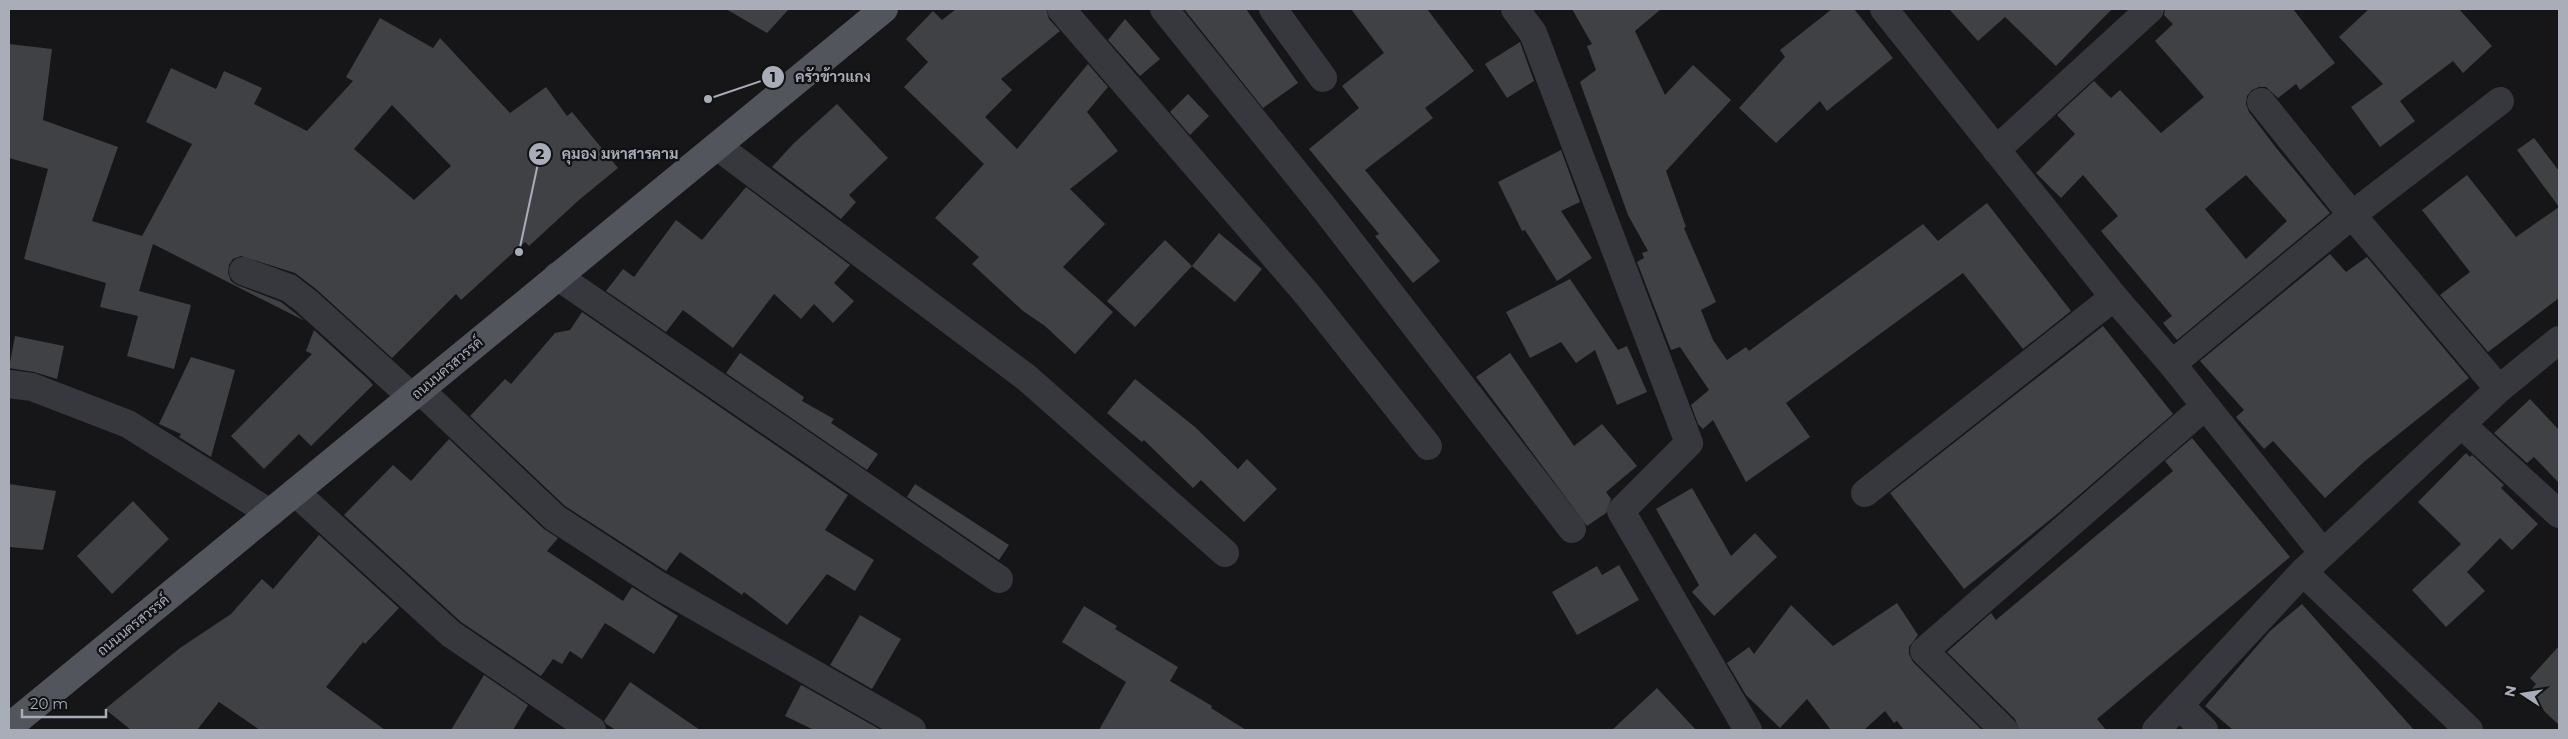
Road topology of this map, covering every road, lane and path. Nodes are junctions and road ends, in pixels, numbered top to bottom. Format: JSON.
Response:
{"nodes":[{"id":1,"x":884,"y":9,"type":"edge"},
{"id":2,"x":1061,"y":9,"type":"edge"},
{"id":3,"x":1164,"y":9,"type":"edge"},
{"id":4,"x":1273,"y":9,"type":"edge"},
{"id":5,"x":1515,"y":9,"type":"edge"},
{"id":6,"x":1884,"y":9,"type":"edge"},
{"id":7,"x":2150,"y":9,"type":"edge"},
{"id":8,"x":1323,"y":78,"type":"dead end"},
{"id":9,"x":2500,"y":101,"type":"dead end"},
{"id":10,"x":2261,"y":102,"type":"dead end"},
{"id":11,"x":717,"y":146,"type":"junction"},
{"id":12,"x":1996,"y":150,"type":"junction"},
{"id":13,"x":2352,"y":215,"type":"junction"},
{"id":14,"x":243,"y":271,"type":"dead end"},
{"id":15,"x":557,"y":276,"type":"junction"},
{"id":16,"x":2114,"y":297,"type":"junction"},
{"id":17,"x":2559,"y":340,"type":"edge"},
{"id":18,"x":2172,"y":364,"type":"junction"},
{"id":19,"x":9,"y":384,"type":"edge"},
{"id":20,"x":2499,"y":389,"type":"junction"},
{"id":21,"x":416,"y":394,"type":"junction"},
{"id":22,"x":2204,"y":407,"type":"junction"},
{"id":23,"x":2461,"y":424,"type":"junction"},
{"id":24,"x":1428,"y":446,"type":"dead end"},
{"id":25,"x":296,"y":492,"type":"junction"},
{"id":26,"x":1865,"y":493,"type":"dead end"},
{"id":27,"x":270,"y":513,"type":"junction"},
{"id":28,"x":2559,"y":514,"type":"edge"},
{"id":29,"x":1572,"y":529,"type":"dead end"},
{"id":30,"x":1225,"y":553,"type":"dead end"},
{"id":31,"x":2323,"y":553,"type":"junction"},
{"id":32,"x":2303,"y":572,"type":"junction"},
{"id":33,"x":999,"y":579,"type":"dead end"},
{"id":34,"x":2179,"y":705,"type":"junction"},
{"id":35,"x":563,"y":722,"type":"edge"},
{"id":36,"x":9,"y":727,"type":"edge"},
{"id":37,"x":592,"y":730,"type":"edge"},
{"id":38,"x":912,"y":730,"type":"edge"},
{"id":39,"x":1748,"y":730,"type":"edge"},
{"id":40,"x":2004,"y":730,"type":"edge"},
{"id":41,"x":2156,"y":730,"type":"edge"},
{"id":42,"x":2204,"y":730,"type":"edge"},
{"id":43,"x":2469,"y":730,"type":"edge"}],
"edges":[{"from":1,"to":11,"type":"main road","name":"ถนนนครสวรรค์"},
{"from":2,"to":24,"type":"street"},
{"from":3,"to":29,"type":"street"},
{"from":4,"to":8,"type":"street"},
{"from":5,"to":39,"type":"street"},
{"from":6,"to":12,"type":"street"},
{"from":7,"to":12,"type":"street"},
{"from":9,"to":13,"type":"street"},
{"from":10,"to":13,"type":"street"},
{"from":11,"to":15,"type":"main road","name":"ถนนนครสวรรค์"},
{"from":11,"to":30,"type":"street"},
{"from":12,"to":16,"type":"street"},
{"from":13,"to":18,"type":"street"},
{"from":13,"to":20,"type":"street"},
{"from":14,"to":21,"type":"street"},
{"from":15,"to":21,"type":"main road","name":"ถนนนครสวรรค์"},
{"from":15,"to":33,"type":"street"},
{"from":16,"to":18,"type":"street"},
{"from":16,"to":26,"type":"street"},
{"from":17,"to":20,"type":"street"},
{"from":18,"to":22,"type":"street"},
{"from":19,"to":27,"type":"street"},
{"from":20,"to":23,"type":"street"},
{"from":21,"to":25,"type":"main road","name":"ถนนนครสวรรค์"},
{"from":21,"to":38,"type":"street"},
{"from":22,"to":31,"type":"street"},
{"from":22,"to":40,"type":"street"},
{"from":23,"to":28,"type":"street"},
{"from":23,"to":31,"type":"street"},
{"from":25,"to":27,"type":"main road","name":"ถนนนครสวรรค์"},
{"from":25,"to":35,"type":"street"},
{"from":27,"to":36,"type":"main road","name":"ถนนนครสวรรค์"},
{"from":31,"to":32,"type":"street"},
{"from":32,"to":34,"type":"street"},
{"from":32,"to":43,"type":"street"},
{"from":34,"to":41,"type":"street"},
{"from":34,"to":42,"type":"street"},
{"from":35,"to":37,"type":"street"}]}
